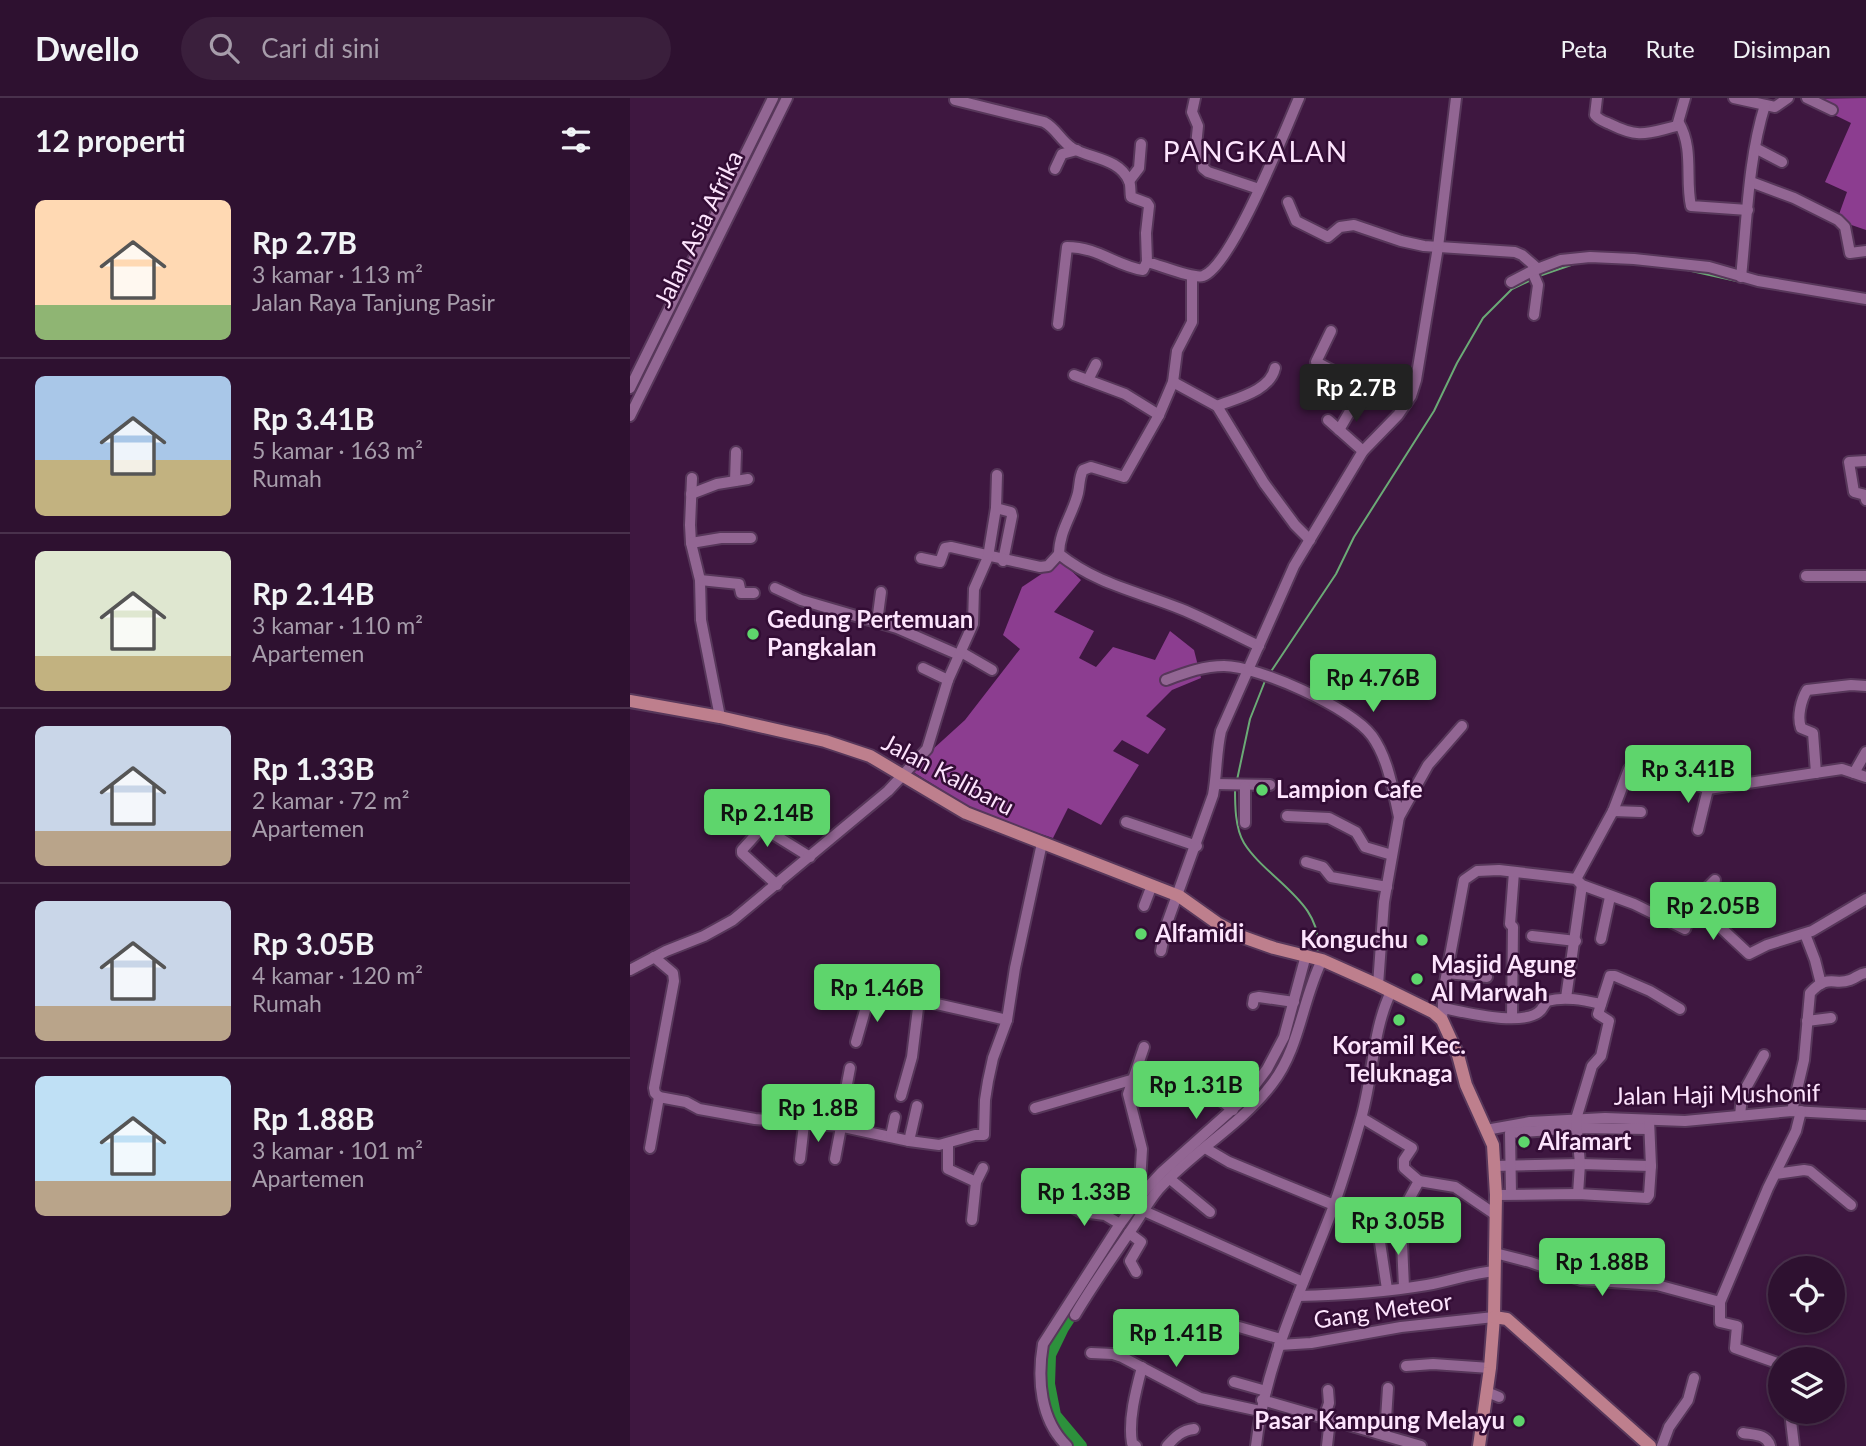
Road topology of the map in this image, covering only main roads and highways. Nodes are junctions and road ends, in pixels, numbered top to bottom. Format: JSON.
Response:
{"nodes":[{"id":1,"x":630,"y":701,"type":"edge"},
{"id":2,"x":1494,"y":1317,"type":"junction"},
{"id":3,"x":1479,"y":1446,"type":"edge"},
{"id":4,"x":1650,"y":1446,"type":"edge"}],
"edges":[{"from":1,"to":2,"type":"main road","name":"Jalan Kalibaru"},
{"from":2,"to":3,"type":"main road"},
{"from":2,"to":4,"type":"main road"}]}
